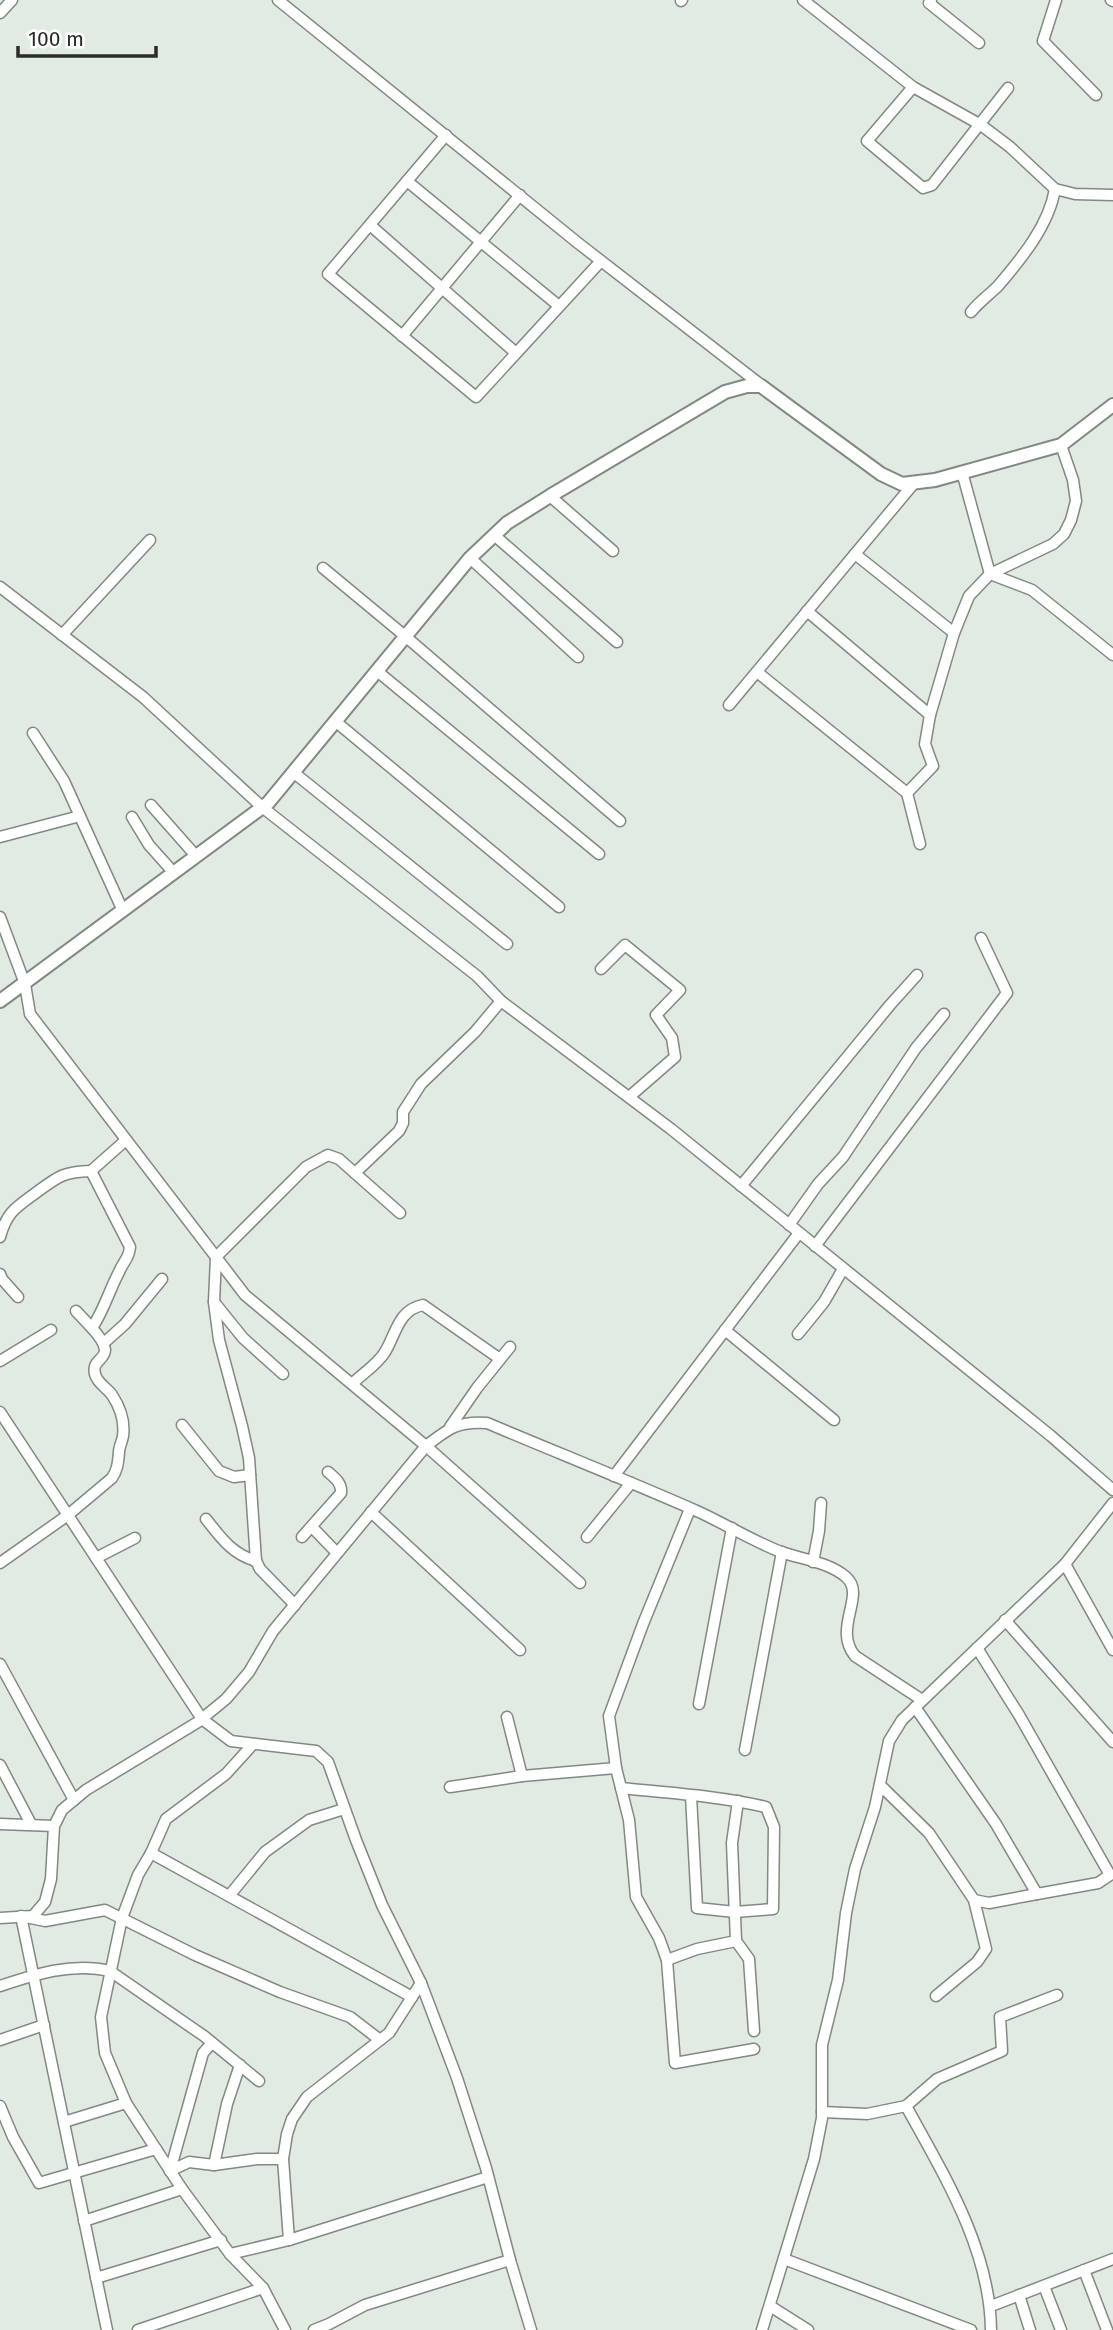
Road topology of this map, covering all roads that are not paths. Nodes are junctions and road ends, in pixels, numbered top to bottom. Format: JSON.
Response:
{"nodes":[{"id":1,"x":12,"y":0,"type":"edge"},
{"id":2,"x":278,"y":0,"type":"edge"},
{"id":3,"x":803,"y":0,"type":"edge"},
{"id":4,"x":1056,"y":0,"type":"edge"},
{"id":5,"x":928,"y":1,"type":"edge"},
{"id":6,"x":0,"y":13,"type":"edge"},
{"id":7,"x":979,"y":43,"type":"dead end"},
{"id":8,"x":913,"y":87,"type":"junction"},
{"id":9,"x":1008,"y":88,"type":"dead end"},
{"id":10,"x":1096,"y":95,"type":"dead end"},
{"id":11,"x":981,"y":125,"type":"junction"},
{"id":12,"x":446,"y":135,"type":"junction"},
{"id":13,"x":407,"y":181,"type":"junction"},
{"id":14,"x":1055,"y":189,"type":"junction"},
{"id":15,"x":520,"y":195,"type":"junction"},
{"id":16,"x":1113,"y":195,"type":"edge"},
{"id":17,"x":370,"y":225,"type":"junction"},
{"id":18,"x":481,"y":242,"type":"junction"},
{"id":19,"x":601,"y":261,"type":"junction"},
{"id":20,"x":443,"y":288,"type":"junction"},
{"id":21,"x":559,"y":306,"type":"junction"},
{"id":22,"x":971,"y":313,"type":"dead end"},
{"id":23,"x":402,"y":336,"type":"junction"},
{"id":24,"x":516,"y":353,"type":"junction"},
{"id":25,"x":770,"y":391,"type":"junction"},
{"id":26,"x":1113,"y":405,"type":"edge"},
{"id":27,"x":1061,"y":445,"type":"junction"},
{"id":28,"x":962,"y":472,"type":"junction"},
{"id":29,"x":915,"y":482,"type":"junction"},
{"id":30,"x":550,"y":496,"type":"junction"},
{"id":31,"x":495,"y":535,"type":"junction"},
{"id":32,"x":150,"y":540,"type":"dead end"},
{"id":33,"x":613,"y":551,"type":"dead end"},
{"id":34,"x":855,"y":554,"type":"junction"},
{"id":35,"x":470,"y":558,"type":"junction"},
{"id":36,"x":323,"y":568,"type":"dead end"},
{"id":37,"x":990,"y":574,"type":"junction"},
{"id":38,"x":0,"y":587,"type":"edge"},
{"id":39,"x":807,"y":611,"type":"junction"},
{"id":40,"x":954,"y":633,"type":"junction"},
{"id":41,"x":62,"y":635,"type":"junction"},
{"id":42,"x":405,"y":636,"type":"junction"},
{"id":43,"x":617,"y":642,"type":"dead end"},
{"id":44,"x":1113,"y":656,"type":"edge"},
{"id":45,"x":578,"y":657,"type":"dead end"},
{"id":46,"x":377,"y":671,"type":"junction"},
{"id":47,"x":757,"y":672,"type":"junction"},
{"id":48,"x":729,"y":705,"type":"dead end"},
{"id":49,"x":930,"y":715,"type":"junction"},
{"id":50,"x":335,"y":721,"type":"junction"},
{"id":51,"x":33,"y":733,"type":"dead end"},
{"id":52,"x":293,"y":772,"type":"junction"},
{"id":53,"x":907,"y":793,"type":"junction"},
{"id":54,"x":151,"y":805,"type":"dead end"},
{"id":55,"x":262,"y":807,"type":"junction"},
{"id":56,"x":80,"y":816,"type":"junction"},
{"id":57,"x":132,"y":817,"type":"dead end"},
{"id":58,"x":620,"y":821,"type":"dead end"},
{"id":59,"x":0,"y":836,"type":"edge"},
{"id":60,"x":920,"y":845,"type":"dead end"},
{"id":61,"x":599,"y":854,"type":"dead end"},
{"id":62,"x":196,"y":856,"type":"junction"},
{"id":63,"x":174,"y":873,"type":"junction"},
{"id":64,"x":559,"y":907,"type":"dead end"},
{"id":65,"x":123,"y":911,"type":"junction"},
{"id":66,"x":0,"y":917,"type":"edge"},
{"id":67,"x":981,"y":938,"type":"dead end"},
{"id":68,"x":507,"y":944,"type":"dead end"},
{"id":69,"x":601,"y":968,"type":"dead end"},
{"id":70,"x":917,"y":975,"type":"dead end"},
{"id":71,"x":25,"y":984,"type":"junction"},
{"id":72,"x":0,"y":1001,"type":"edge"},
{"id":73,"x":501,"y":1001,"type":"junction"},
{"id":74,"x":944,"y":1014,"type":"dead end"},
{"id":75,"x":629,"y":1097,"type":"junction"},
{"id":76,"x":126,"y":1140,"type":"junction"},
{"id":77,"x":91,"y":1171,"type":"junction"},
{"id":78,"x":355,"y":1173,"type":"junction"},
{"id":79,"x":741,"y":1186,"type":"junction"},
{"id":80,"x":400,"y":1213,"type":"dead end"},
{"id":81,"x":789,"y":1225,"type":"junction"},
{"id":82,"x":799,"y":1233,"type":"junction"},
{"id":83,"x":0,"y":1237,"type":"edge"},
{"id":84,"x":815,"y":1246,"type":"junction"},
{"id":85,"x":216,"y":1257,"type":"junction"},
{"id":86,"x":843,"y":1269,"type":"junction"},
{"id":87,"x":1,"y":1278,"type":"edge"},
{"id":88,"x":162,"y":1279,"type":"dead end"},
{"id":89,"x":18,"y":1297,"type":"dead end"},
{"id":90,"x":214,"y":1302,"type":"junction"},
{"id":91,"x":76,"y":1311,"type":"dead end"},
{"id":92,"x":92,"y":1328,"type":"junction"},
{"id":93,"x":51,"y":1330,"type":"dead end"},
{"id":94,"x":724,"y":1330,"type":"junction"},
{"id":95,"x":798,"y":1334,"type":"dead end"},
{"id":96,"x":105,"y":1342,"type":"junction"},
{"id":97,"x":510,"y":1347,"type":"dead end"},
{"id":98,"x":500,"y":1359,"type":"junction"},
{"id":99,"x":0,"y":1361,"type":"edge"},
{"id":100,"x":283,"y":1374,"type":"dead end"},
{"id":101,"x":352,"y":1384,"type":"junction"},
{"id":102,"x":0,"y":1412,"type":"edge"},
{"id":103,"x":834,"y":1420,"type":"dead end"},
{"id":104,"x":182,"y":1425,"type":"dead end"},
{"id":105,"x":450,"y":1427,"type":"junction"},
{"id":106,"x":426,"y":1446,"type":"junction"},
{"id":107,"x":328,"y":1472,"type":"dead end"},
{"id":108,"x":250,"y":1475,"type":"junction"},
{"id":109,"x":614,"y":1476,"type":"junction"},
{"id":110,"x":631,"y":1483,"type":"junction"},
{"id":111,"x":1113,"y":1490,"type":"edge"},
{"id":112,"x":821,"y":1503,"type":"dead end"},
{"id":113,"x":1113,"y":1503,"type":"edge"},
{"id":114,"x":690,"y":1508,"type":"junction"},
{"id":115,"x":371,"y":1512,"type":"junction"},
{"id":116,"x":68,"y":1515,"type":"junction"},
{"id":117,"x":206,"y":1520,"type":"dead end"},
{"id":118,"x":312,"y":1527,"type":"junction"},
{"id":119,"x":732,"y":1528,"type":"junction"},
{"id":120,"x":302,"y":1537,"type":"dead end"},
{"id":121,"x":587,"y":1537,"type":"dead end"},
{"id":122,"x":135,"y":1538,"type":"dead end"},
{"id":123,"x":782,"y":1552,"type":"junction"},
{"id":124,"x":337,"y":1553,"type":"junction"},
{"id":125,"x":96,"y":1558,"type":"junction"},
{"id":126,"x":256,"y":1561,"type":"junction"},
{"id":127,"x":813,"y":1562,"type":"junction"},
{"id":128,"x":0,"y":1563,"type":"edge"},
{"id":129,"x":1065,"y":1564,"type":"junction"},
{"id":130,"x":580,"y":1583,"type":"dead end"},
{"id":131,"x":295,"y":1605,"type":"junction"},
{"id":132,"x":1005,"y":1620,"type":"junction"},
{"id":133,"x":977,"y":1648,"type":"junction"},
{"id":134,"x":520,"y":1650,"type":"dead end"},
{"id":135,"x":1113,"y":1650,"type":"edge"},
{"id":136,"x":0,"y":1664,"type":"edge"},
{"id":137,"x":699,"y":1704,"type":"dead end"},
{"id":138,"x":919,"y":1704,"type":"junction"},
{"id":139,"x":507,"y":1717,"type":"dead end"},
{"id":140,"x":202,"y":1719,"type":"junction"},
{"id":141,"x":1113,"y":1742,"type":"edge"},
{"id":142,"x":253,"y":1744,"type":"junction"},
{"id":143,"x":745,"y":1750,"type":"dead end"},
{"id":144,"x":0,"y":1765,"type":"edge"},
{"id":145,"x":616,"y":1768,"type":"junction"},
{"id":146,"x":522,"y":1776,"type":"junction"},
{"id":147,"x":880,"y":1785,"type":"junction"},
{"id":148,"x":450,"y":1787,"type":"dead end"},
{"id":149,"x":621,"y":1788,"type":"junction"},
{"id":150,"x":691,"y":1796,"type":"junction"},
{"id":151,"x":74,"y":1800,"type":"junction"},
{"id":152,"x":738,"y":1801,"type":"junction"},
{"id":153,"x":344,"y":1809,"type":"junction"},
{"id":154,"x":0,"y":1824,"type":"edge"},
{"id":155,"x":31,"y":1824,"type":"junction"},
{"id":156,"x":54,"y":1825,"type":"junction"},
{"id":157,"x":151,"y":1853,"type":"junction"},
{"id":158,"x":1037,"y":1894,"type":"junction"},
{"id":159,"x":229,"y":1896,"type":"junction"},
{"id":160,"x":974,"y":1900,"type":"junction"},
{"id":161,"x":735,"y":1912,"type":"junction"},
{"id":162,"x":21,"y":1916,"type":"junction"},
{"id":163,"x":0,"y":1918,"type":"edge"},
{"id":164,"x":122,"y":1918,"type":"junction"},
{"id":165,"x":736,"y":1941,"type":"junction"},
{"id":166,"x":667,"y":1960,"type":"junction"},
{"id":167,"x":110,"y":1971,"type":"junction"},
{"id":168,"x":33,"y":1975,"type":"junction"},
{"id":169,"x":421,"y":1983,"type":"junction"},
{"id":170,"x":0,"y":1986,"type":"edge"},
{"id":171,"x":1056,"y":1995,"type":"dead end"},
{"id":172,"x":936,"y":1996,"type":"dead end"},
{"id":173,"x":412,"y":1997,"type":"junction"},
{"id":174,"x":44,"y":2025,"type":"junction"},
{"id":175,"x":754,"y":2031,"type":"dead end"},
{"id":176,"x":0,"y":2040,"type":"edge"},
{"id":177,"x":380,"y":2040,"type":"junction"},
{"id":178,"x":212,"y":2043,"type":"junction"},
{"id":179,"x":754,"y":2049,"type":"dead end"},
{"id":180,"x":240,"y":2066,"type":"junction"},
{"id":181,"x":259,"y":2081,"type":"dead end"},
{"id":182,"x":126,"y":2104,"type":"junction"},
{"id":183,"x":0,"y":2106,"type":"edge"},
{"id":184,"x":906,"y":2106,"type":"junction"},
{"id":185,"x":822,"y":2112,"type":"junction"},
{"id":186,"x":64,"y":2122,"type":"junction"},
{"id":187,"x":156,"y":2149,"type":"junction"},
{"id":188,"x":283,"y":2159,"type":"junction"},
{"id":189,"x":214,"y":2165,"type":"junction"},
{"id":190,"x":170,"y":2171,"type":"junction"},
{"id":191,"x":74,"y":2173,"type":"junction"},
{"id":192,"x":488,"y":2177,"type":"junction"},
{"id":193,"x":182,"y":2189,"type":"junction"},
{"id":194,"x":84,"y":2221,"type":"junction"},
{"id":195,"x":221,"y":2240,"type":"junction"},
{"id":196,"x":289,"y":2240,"type":"junction"},
{"id":197,"x":230,"y":2254,"type":"junction"},
{"id":198,"x":784,"y":2259,"type":"junction"},
{"id":199,"x":1113,"y":2259,"type":"edge"},
{"id":200,"x":510,"y":2260,"type":"junction"},
{"id":201,"x":1084,"y":2270,"type":"junction"},
{"id":202,"x":96,"y":2278,"type":"junction"},
{"id":203,"x":1044,"y":2286,"type":"junction"},
{"id":204,"x":263,"y":2288,"type":"junction"},
{"id":205,"x":1019,"y":2295,"type":"junction"},
{"id":206,"x":770,"y":2306,"type":"junction"},
{"id":207,"x":991,"y":2306,"type":"junction"},
{"id":208,"x":107,"y":2330,"type":"edge"},
{"id":209,"x":138,"y":2330,"type":"edge"},
{"id":210,"x":285,"y":2330,"type":"edge"},
{"id":211,"x":314,"y":2330,"type":"edge"},
{"id":212,"x":531,"y":2330,"type":"edge"},
{"id":213,"x":762,"y":2330,"type":"edge"},
{"id":214,"x":808,"y":2330,"type":"edge"},
{"id":215,"x":971,"y":2330,"type":"edge"},
{"id":216,"x":992,"y":2330,"type":"edge"},
{"id":217,"x":1030,"y":2330,"type":"edge"},
{"id":218,"x":1061,"y":2330,"type":"edge"},
{"id":219,"x":1107,"y":2330,"type":"edge"}],
"edges":[{"from":1,"to":6,"type":"street"},
{"from":2,"to":12,"type":"street"},
{"from":3,"to":8,"type":"street"},
{"from":4,"to":10,"type":"street"},
{"from":5,"to":7,"type":"street"},
{"from":8,"to":11,"type":"street"},
{"from":8,"to":11,"type":"street"},
{"from":9,"to":11,"type":"street"},
{"from":11,"to":14,"type":"street"},
{"from":12,"to":13,"type":"street"},
{"from":12,"to":15,"type":"street"},
{"from":13,"to":17,"type":"street"},
{"from":13,"to":18,"type":"street"},
{"from":14,"to":16,"type":"street"},
{"from":14,"to":22,"type":"street"},
{"from":15,"to":18,"type":"street"},
{"from":15,"to":19,"type":"street"},
{"from":17,"to":20,"type":"street"},
{"from":17,"to":23,"type":"street"},
{"from":18,"to":20,"type":"street"},
{"from":18,"to":21,"type":"street"},
{"from":19,"to":21,"type":"street"},
{"from":19,"to":25,"type":"street"},
{"from":20,"to":23,"type":"street"},
{"from":20,"to":24,"type":"street"},
{"from":21,"to":24,"type":"street"},
{"from":23,"to":24,"type":"street"},
{"from":25,"to":29,"type":"street"},
{"from":25,"to":30,"type":"street"},
{"from":26,"to":27,"type":"street"},
{"from":27,"to":28,"type":"street"},
{"from":27,"to":37,"type":"street"},
{"from":28,"to":29,"type":"street"},
{"from":28,"to":37,"type":"street"},
{"from":29,"to":34,"type":"street"},
{"from":30,"to":31,"type":"street"},
{"from":30,"to":33,"type":"street"},
{"from":31,"to":35,"type":"street"},
{"from":31,"to":43,"type":"street"},
{"from":32,"to":41,"type":"street"},
{"from":34,"to":39,"type":"street"},
{"from":34,"to":40,"type":"street"},
{"from":35,"to":42,"type":"street"},
{"from":35,"to":45,"type":"street"},
{"from":36,"to":42,"type":"street"},
{"from":37,"to":40,"type":"street"},
{"from":37,"to":44,"type":"street"},
{"from":38,"to":41,"type":"street"},
{"from":39,"to":47,"type":"street"},
{"from":39,"to":49,"type":"street"},
{"from":40,"to":49,"type":"street"},
{"from":41,"to":55,"type":"street"},
{"from":42,"to":46,"type":"street"},
{"from":42,"to":58,"type":"street"},
{"from":46,"to":50,"type":"street"},
{"from":46,"to":61,"type":"street"},
{"from":47,"to":48,"type":"street"},
{"from":47,"to":53,"type":"street"},
{"from":49,"to":53,"type":"street"},
{"from":50,"to":52,"type":"street"},
{"from":50,"to":64,"type":"street"},
{"from":51,"to":56,"type":"street"},
{"from":52,"to":55,"type":"street"},
{"from":52,"to":68,"type":"street"},
{"from":53,"to":60,"type":"street"},
{"from":54,"to":62,"type":"street"},
{"from":55,"to":62,"type":"street"},
{"from":55,"to":73,"type":"street"},
{"from":56,"to":59,"type":"street"},
{"from":56,"to":65,"type":"street"},
{"from":57,"to":63,"type":"street"},
{"from":62,"to":63,"type":"street"},
{"from":63,"to":65,"type":"street"},
{"from":65,"to":71,"type":"street"},
{"from":66,"to":71,"type":"street"},
{"from":67,"to":84,"type":"street"},
{"from":69,"to":75,"type":"street"},
{"from":70,"to":79,"type":"street"},
{"from":71,"to":72,"type":"street"},
{"from":71,"to":76,"type":"street"},
{"from":73,"to":75,"type":"street"},
{"from":73,"to":78,"type":"street"},
{"from":74,"to":81,"type":"street"},
{"from":75,"to":79,"type":"street"},
{"from":76,"to":77,"type":"street"},
{"from":76,"to":85,"type":"street"},
{"from":77,"to":83,"type":"street"},
{"from":77,"to":92,"type":"street"},
{"from":78,"to":80,"type":"street"},
{"from":78,"to":85,"type":"street"},
{"from":79,"to":81,"type":"street"},
{"from":81,"to":82,"type":"street"},
{"from":82,"to":84,"type":"street"},
{"from":82,"to":94,"type":"street"},
{"from":84,"to":86,"type":"street"},
{"from":85,"to":90,"type":"street"},
{"from":85,"to":101,"type":"street"},
{"from":86,"to":95,"type":"street"},
{"from":86,"to":111,"type":"street"},
{"from":87,"to":89,"type":"street"},
{"from":88,"to":96,"type":"street"},
{"from":90,"to":100,"type":"street"},
{"from":90,"to":108,"type":"street"},
{"from":91,"to":92,"type":"street"},
{"from":92,"to":96,"type":"street"},
{"from":93,"to":99,"type":"street"},
{"from":94,"to":103,"type":"street"},
{"from":94,"to":109,"type":"street"},
{"from":96,"to":116,"type":"street"},
{"from":97,"to":98,"type":"street"},
{"from":98,"to":101,"type":"street"},
{"from":98,"to":105,"type":"street"},
{"from":101,"to":106,"type":"street"},
{"from":102,"to":116,"type":"street"},
{"from":104,"to":108,"type":"street"},
{"from":105,"to":106,"type":"street"},
{"from":105,"to":109,"type":"street"},
{"from":106,"to":115,"type":"street"},
{"from":106,"to":130,"type":"street"},
{"from":107,"to":118,"type":"street"},
{"from":108,"to":126,"type":"street"},
{"from":109,"to":110,"type":"street"},
{"from":110,"to":114,"type":"street"},
{"from":110,"to":121,"type":"street"},
{"from":112,"to":127,"type":"street"},
{"from":113,"to":129,"type":"street"},
{"from":114,"to":119,"type":"street"},
{"from":114,"to":145,"type":"street"},
{"from":115,"to":124,"type":"street"},
{"from":115,"to":134,"type":"street"},
{"from":116,"to":125,"type":"street"},
{"from":116,"to":128,"type":"street"},
{"from":117,"to":126,"type":"street"},
{"from":118,"to":120,"type":"street"},
{"from":118,"to":124,"type":"street"},
{"from":119,"to":123,"type":"street"},
{"from":119,"to":137,"type":"street"},
{"from":122,"to":125,"type":"street"},
{"from":123,"to":127,"type":"street"},
{"from":123,"to":143,"type":"street"},
{"from":124,"to":131,"type":"street"},
{"from":125,"to":140,"type":"street"},
{"from":126,"to":131,"type":"street"},
{"from":127,"to":138,"type":"street"},
{"from":129,"to":132,"type":"street"},
{"from":129,"to":135,"type":"street"},
{"from":131,"to":140,"type":"street"},
{"from":132,"to":133,"type":"street"},
{"from":132,"to":141,"type":"street"},
{"from":133,"to":138,"type":"street"},
{"from":133,"to":158,"type":"street"},
{"from":136,"to":151,"type":"street"},
{"from":138,"to":147,"type":"street"},
{"from":138,"to":158,"type":"street"},
{"from":139,"to":146,"type":"street"},
{"from":140,"to":142,"type":"street"},
{"from":140,"to":151,"type":"street"},
{"from":142,"to":153,"type":"street"},
{"from":142,"to":157,"type":"street"},
{"from":144,"to":155,"type":"street"},
{"from":145,"to":146,"type":"street"},
{"from":145,"to":149,"type":"street"},
{"from":146,"to":148,"type":"street"},
{"from":147,"to":160,"type":"street"},
{"from":147,"to":185,"type":"street"},
{"from":149,"to":150,"type":"street"},
{"from":149,"to":166,"type":"street"},
{"from":150,"to":152,"type":"street"},
{"from":150,"to":161,"type":"street"},
{"from":151,"to":156,"type":"street"},
{"from":152,"to":161,"type":"street"},
{"from":152,"to":161,"type":"street"},
{"from":153,"to":159,"type":"street"},
{"from":153,"to":169,"type":"street"},
{"from":154,"to":155,"type":"street"},
{"from":155,"to":156,"type":"street"},
{"from":156,"to":162,"type":"street"},
{"from":157,"to":159,"type":"street"},
{"from":157,"to":164,"type":"street"},
{"from":158,"to":160,"type":"street"},
{"from":159,"to":173,"type":"street"},
{"from":160,"to":172,"type":"street"},
{"from":161,"to":165,"type":"street"},
{"from":162,"to":163,"type":"street"},
{"from":162,"to":164,"type":"street"},
{"from":162,"to":168,"type":"street"},
{"from":164,"to":167,"type":"street"},
{"from":164,"to":177,"type":"street"},
{"from":165,"to":166,"type":"street"},
{"from":165,"to":175,"type":"street"},
{"from":166,"to":179,"type":"street"},
{"from":167,"to":168,"type":"street"},
{"from":167,"to":178,"type":"street"},
{"from":167,"to":182,"type":"street"},
{"from":168,"to":170,"type":"street"},
{"from":168,"to":174,"type":"street"},
{"from":169,"to":173,"type":"street"},
{"from":169,"to":192,"type":"street"},
{"from":171,"to":184,"type":"street"},
{"from":173,"to":177,"type":"street"},
{"from":174,"to":176,"type":"street"},
{"from":174,"to":186,"type":"street"},
{"from":177,"to":188,"type":"street"},
{"from":178,"to":180,"type":"street"},
{"from":178,"to":190,"type":"street"},
{"from":180,"to":181,"type":"street"},
{"from":180,"to":189,"type":"street"},
{"from":182,"to":186,"type":"street"},
{"from":182,"to":187,"type":"street"},
{"from":183,"to":191,"type":"street"},
{"from":184,"to":185,"type":"street"},
{"from":184,"to":207,"type":"street"},
{"from":185,"to":198,"type":"street"},
{"from":186,"to":191,"type":"street"},
{"from":187,"to":190,"type":"street"},
{"from":187,"to":191,"type":"street"},
{"from":188,"to":189,"type":"street"},
{"from":188,"to":196,"type":"street"},
{"from":189,"to":190,"type":"street"},
{"from":190,"to":193,"type":"street"},
{"from":191,"to":194,"type":"street"},
{"from":192,"to":196,"type":"street"},
{"from":192,"to":200,"type":"street"},
{"from":193,"to":194,"type":"street"},
{"from":193,"to":195,"type":"street"},
{"from":194,"to":202,"type":"street"},
{"from":195,"to":197,"type":"street"},
{"from":195,"to":202,"type":"street"},
{"from":196,"to":197,"type":"street"},
{"from":197,"to":204,"type":"street"},
{"from":198,"to":206,"type":"street"},
{"from":198,"to":215,"type":"street"},
{"from":199,"to":201,"type":"street"},
{"from":200,"to":211,"type":"street"},
{"from":200,"to":212,"type":"street"},
{"from":201,"to":203,"type":"street"},
{"from":201,"to":219,"type":"street"},
{"from":202,"to":208,"type":"street"},
{"from":203,"to":205,"type":"street"},
{"from":203,"to":218,"type":"street"},
{"from":204,"to":209,"type":"street"},
{"from":204,"to":210,"type":"street"},
{"from":205,"to":207,"type":"street"},
{"from":205,"to":217,"type":"street"},
{"from":206,"to":213,"type":"street"},
{"from":206,"to":214,"type":"street"},
{"from":207,"to":216,"type":"street"}]}
